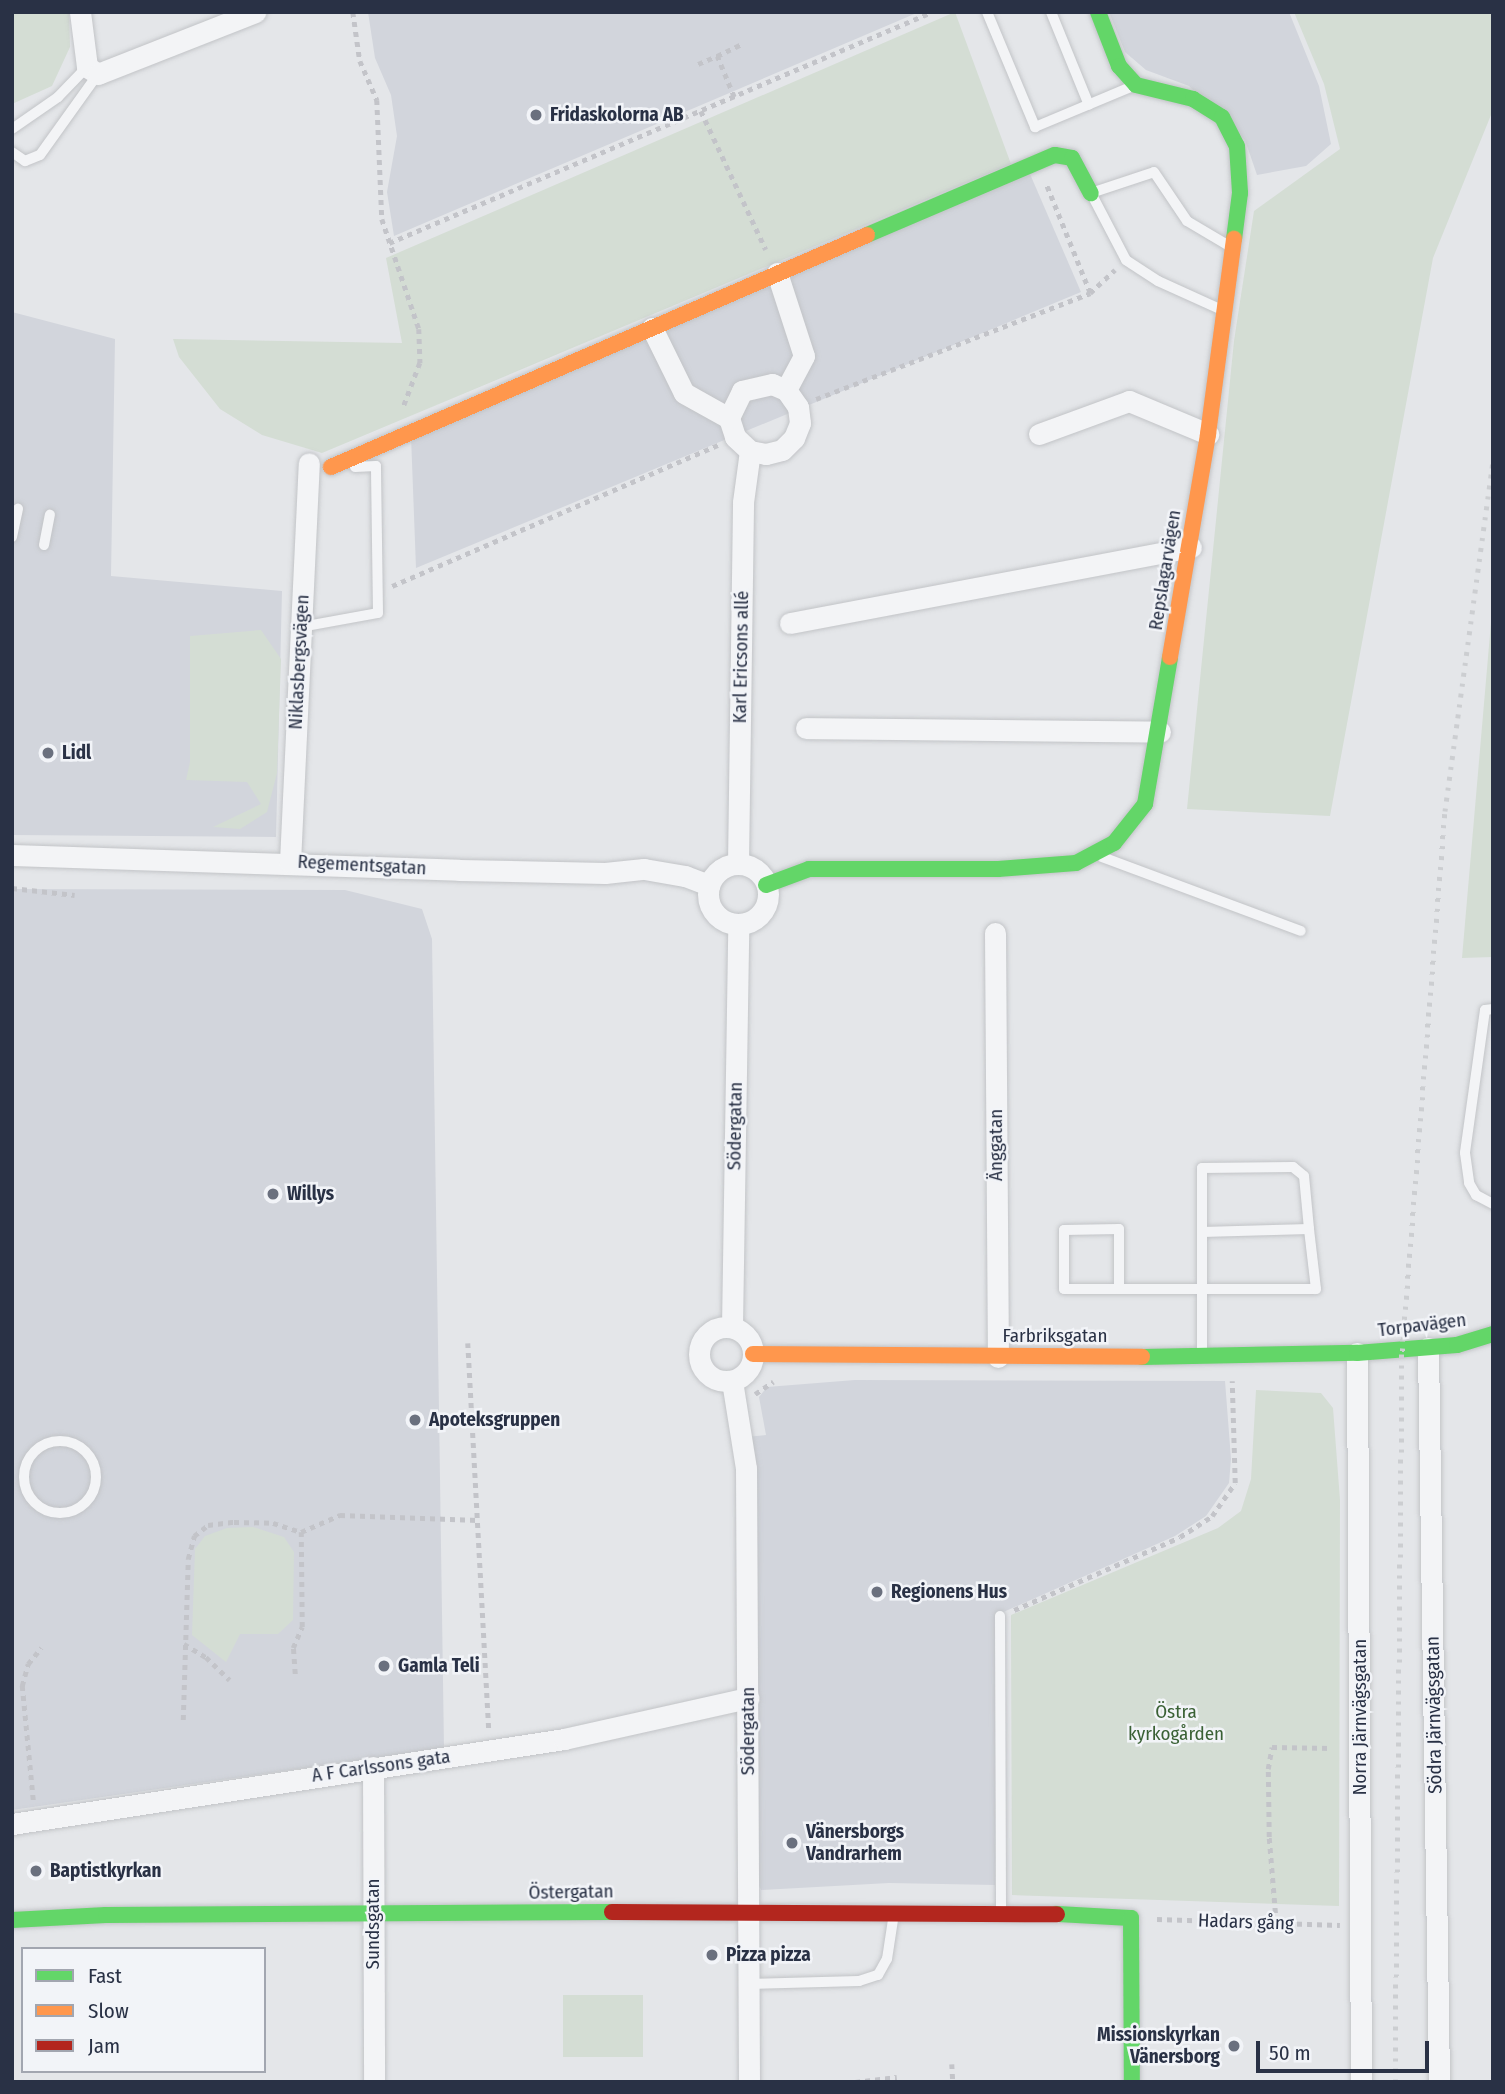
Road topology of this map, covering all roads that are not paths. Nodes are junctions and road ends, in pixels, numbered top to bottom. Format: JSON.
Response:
{"nodes":[{"id":1,"x":80,"y":12,"type":"edge"},
{"id":2,"x":255,"y":12,"type":"edge"},
{"id":3,"x":987,"y":12,"type":"edge"},
{"id":4,"x":1051,"y":12,"type":"edge"},
{"id":5,"x":1098,"y":12,"type":"edge"},
{"id":6,"x":93,"y":70,"type":"junction"},
{"id":7,"x":1136,"y":85,"type":"junction"},
{"id":8,"x":1089,"y":105,"type":"junction"},
{"id":9,"x":12,"y":129,"type":"edge"},
{"id":10,"x":12,"y":152,"type":"edge"},
{"id":11,"x":1091,"y":193,"type":"junction"},
{"id":12,"x":1233,"y":247,"type":"junction"},
{"id":13,"x":777,"y":274,"type":"junction"},
{"id":14,"x":1225,"y":311,"type":"junction"},
{"id":15,"x":652,"y":328,"type":"junction"},
{"id":16,"x":792,"y":398,"type":"junction"},
{"id":17,"x":1039,"y":434,"type":"dead end"},
{"id":18,"x":1208,"y":434,"type":"junction"},
{"id":19,"x":738,"y":435,"type":"junction"},
{"id":20,"x":309,"y":463,"type":"joint"},
{"id":21,"x":331,"y":467,"type":"junction"},
{"id":22,"x":18,"y":509,"type":"dead end"},
{"id":23,"x":50,"y":515,"type":"dead end"},
{"id":24,"x":12,"y":537,"type":"edge"},
{"id":25,"x":44,"y":545,"type":"dead end"},
{"id":26,"x":1191,"y":547,"type":"junction"},
{"id":27,"x":790,"y":623,"type":"dead end"},
{"id":28,"x":301,"y":627,"type":"junction"},
{"id":29,"x":806,"y":728,"type":"dead end"},
{"id":30,"x":1160,"y":732,"type":"junction"},
{"id":31,"x":12,"y":855,"type":"edge"},
{"id":32,"x":1096,"y":856,"type":"junction"},
{"id":33,"x":290,"y":862,"type":"junction"},
{"id":34,"x":737,"y":864,"type":"junction"},
{"id":35,"x":766,"y":885,"type":"junction"},
{"id":36,"x":709,"y":886,"type":"junction"},
{"id":37,"x":738,"y":925,"type":"junction"},
{"id":38,"x":1301,"y":931,"type":"dead end"},
{"id":39,"x":995,"y":933,"type":"dead end"},
{"id":40,"x":1493,"y":1009,"type":"edge"},
{"id":41,"x":1493,"y":1204,"type":"edge"},
{"id":42,"x":1308,"y":1229,"type":"junction"},
{"id":43,"x":1202,"y":1232,"type":"junction"},
{"id":44,"x":1119,"y":1289,"type":"junction"},
{"id":45,"x":1201,"y":1290,"type":"junction"},
{"id":46,"x":732,"y":1327,"type":"junction"},
{"id":47,"x":1493,"y":1334,"type":"edge"},
{"id":48,"x":1428,"y":1348,"type":"junction"},
{"id":49,"x":1357,"y":1353,"type":"junction"},
{"id":50,"x":753,"y":1354,"type":"junction"},
{"id":51,"x":998,"y":1357,"type":"junction"},
{"id":52,"x":1202,"y":1357,"type":"junction"},
{"id":53,"x":732,"y":1381,"type":"junction"},
{"id":54,"x":12,"y":1481,"type":"edge"},
{"id":55,"x":24,"y":1481,"type":"junction"},
{"id":56,"x":1000,"y":1616,"type":"road end"},
{"id":57,"x":748,"y":1698,"type":"junction"},
{"id":58,"x":373,"y":1767,"type":"junction"},
{"id":59,"x":22,"y":1821,"type":"edge"},
{"id":60,"x":1000,"y":1912,"type":"junction"},
{"id":61,"x":894,"y":1913,"type":"junction"},
{"id":62,"x":748,"y":1915,"type":"junction"},
{"id":63,"x":373,"y":1916,"type":"junction"},
{"id":64,"x":12,"y":1920,"type":"edge"},
{"id":65,"x":747,"y":1984,"type":"junction"},
{"id":66,"x":374,"y":2082,"type":"edge"},
{"id":67,"x":749,"y":2082,"type":"edge"},
{"id":68,"x":1132,"y":2082,"type":"edge"},
{"id":69,"x":1361,"y":2082,"type":"edge"},
{"id":70,"x":1439,"y":2082,"type":"edge"}],
"edges":[{"from":1,"to":6,"type":"street"},
{"from":2,"to":6,"type":"street"},
{"from":3,"to":8,"type":"lane"},
{"from":4,"to":8,"type":"lane"},
{"from":5,"to":7,"type":"street"},
{"from":6,"to":9,"type":"lane"},
{"from":6,"to":10,"type":"lane"},
{"from":7,"to":8,"type":"lane"},
{"from":7,"to":12,"type":"street","name":"Repslagarvägen"},
{"from":11,"to":12,"type":"lane"},
{"from":11,"to":13,"type":"street"},
{"from":11,"to":14,"type":"lane"},
{"from":12,"to":14,"type":"street","name":"Repslagarvägen"},
{"from":13,"to":15,"type":"street"},
{"from":13,"to":16,"type":"street"},
{"from":14,"to":18,"type":"street","name":"Repslagarvägen"},
{"from":15,"to":19,"type":"street"},
{"from":15,"to":21,"type":"street"},
{"from":16,"to":19,"type":"street"},
{"from":16,"to":19,"type":"street"},
{"from":17,"to":18,"type":"street"},
{"from":18,"to":26,"type":"street","name":"Repslagarvägen"},
{"from":19,"to":34,"type":"street","name":"Karl Ericsons allé"},
{"from":20,"to":21,"type":"lane"},
{"from":20,"to":28,"type":"street","name":"Niklasbergsvägen"},
{"from":21,"to":28,"type":"lane"},
{"from":22,"to":24,"type":"lane"},
{"from":23,"to":25,"type":"lane"},
{"from":26,"to":27,"type":"street"},
{"from":26,"to":30,"type":"street","name":"Repslagarvägen"},
{"from":28,"to":33,"type":"street","name":"Niklasbergsvägen"},
{"from":29,"to":30,"type":"street"},
{"from":30,"to":32,"type":"street","name":"Repslagarvägen"},
{"from":31,"to":33,"type":"street","name":"Regementsgatan"},
{"from":32,"to":35,"type":"street","name":"Repslagarvägen"},
{"from":32,"to":38,"type":"lane"},
{"from":33,"to":36,"type":"street","name":"Regementsgatan"},
{"from":34,"to":35,"type":"street"},
{"from":34,"to":36,"type":"street"},
{"from":35,"to":37,"type":"street"},
{"from":36,"to":37,"type":"street"},
{"from":37,"to":46,"type":"street","name":"Södergatan"},
{"from":39,"to":51,"type":"street","name":"Änggatan"},
{"from":40,"to":41,"type":"lane"},
{"from":42,"to":43,"type":"lane"},
{"from":42,"to":43,"type":"lane"},
{"from":42,"to":45,"type":"lane"},
{"from":43,"to":45,"type":"lane"},
{"from":44,"to":44,"type":"lane"},
{"from":44,"to":45,"type":"lane"},
{"from":45,"to":52,"type":"lane"},
{"from":46,"to":50,"type":"street"},
{"from":46,"to":53,"type":"street"},
{"from":47,"to":48,"type":"street","name":"Torpavägen"},
{"from":48,"to":49,"type":"street","name":"Torpavägen"},
{"from":48,"to":70,"type":"street","name":"Södra Järnvägsgatan"},
{"from":49,"to":52,"type":"street","name":"Farbriksgatan"},
{"from":49,"to":69,"type":"street","name":"Norra Järnvägsgatan"},
{"from":50,"to":51,"type":"street","name":"Farbriksgatan"},
{"from":50,"to":53,"type":"street"},
{"from":51,"to":52,"type":"street","name":"Farbriksgatan"},
{"from":53,"to":57,"type":"street","name":"Södergatan"},
{"from":54,"to":55,"type":"lane"},
{"from":55,"to":55,"type":"lane"},
{"from":56,"to":60,"type":"lane"},
{"from":57,"to":58,"type":"street","name":"A F Carlssons gata"},
{"from":57,"to":62,"type":"street","name":"Södergatan"},
{"from":58,"to":59,"type":"street","name":"A F Carlssons gata"},
{"from":58,"to":63,"type":"street","name":"Sundsgatan"},
{"from":60,"to":61,"type":"street","name":"Östergatan"},
{"from":60,"to":68,"type":"street","name":"Östergatan"},
{"from":61,"to":62,"type":"street","name":"Östergatan"},
{"from":61,"to":65,"type":"lane"},
{"from":62,"to":63,"type":"street","name":"Östergatan"},
{"from":62,"to":65,"type":"street","name":"Södergatan"},
{"from":63,"to":64,"type":"street","name":"Östergatan"},
{"from":63,"to":66,"type":"street","name":"Sundsgatan"},
{"from":65,"to":67,"type":"street","name":"Södergatan"}]}
